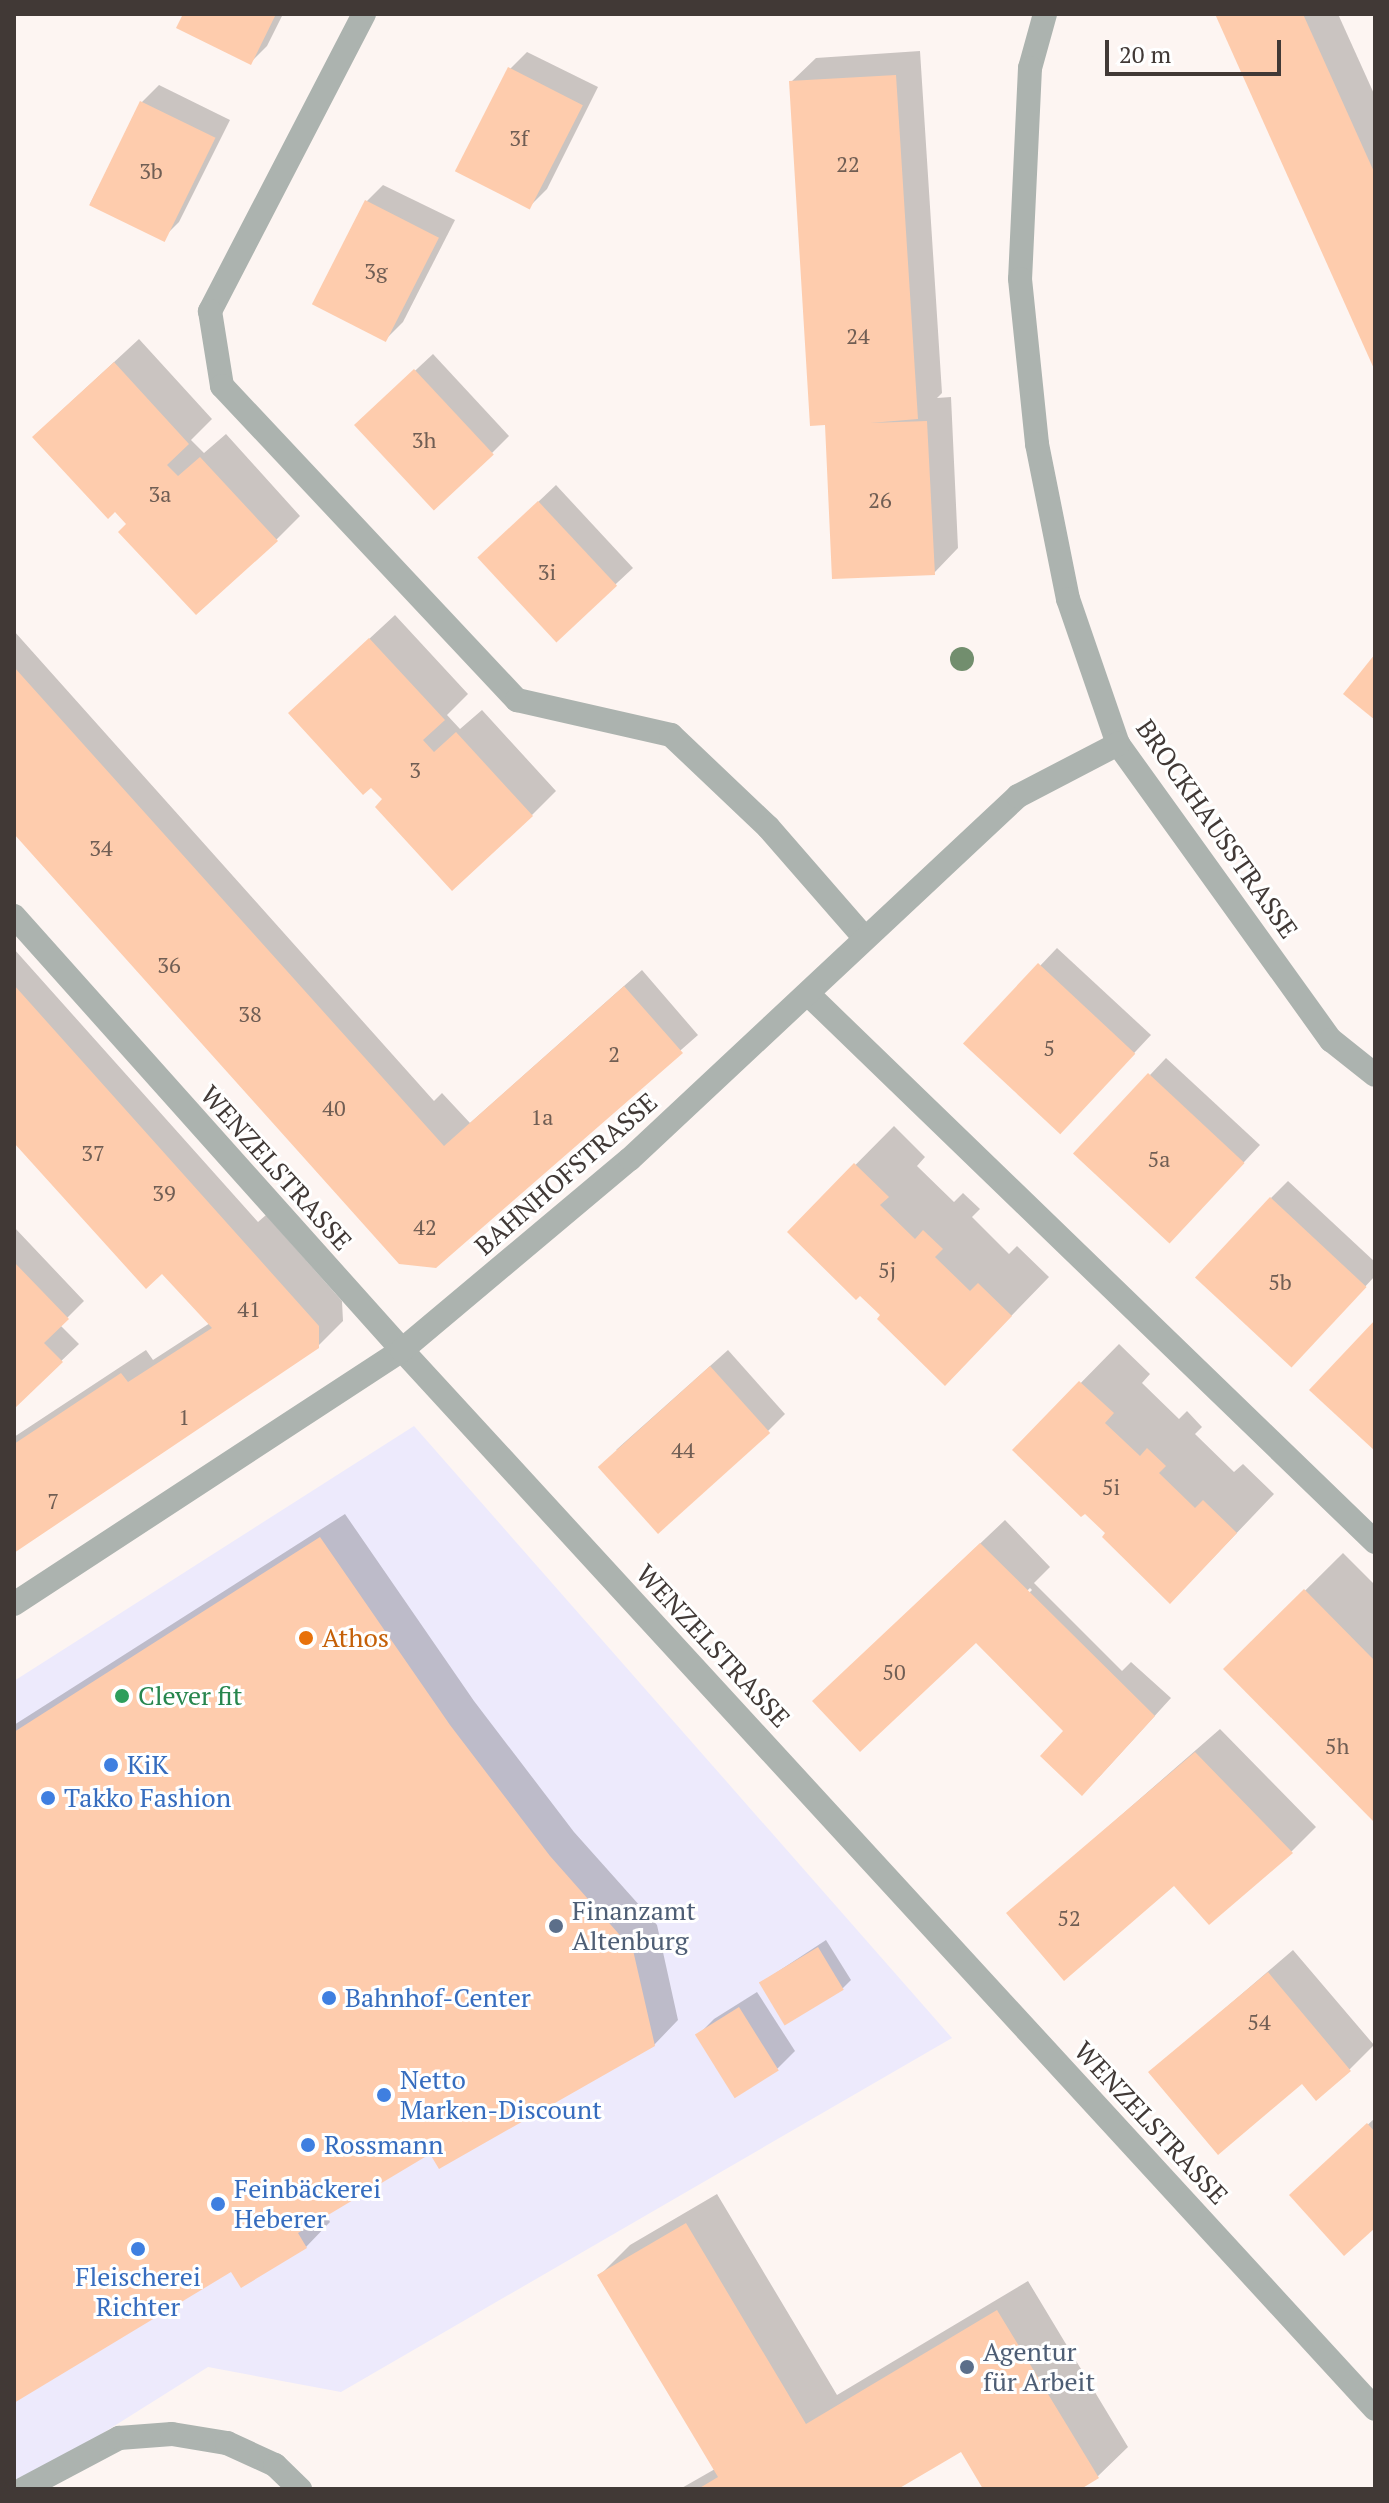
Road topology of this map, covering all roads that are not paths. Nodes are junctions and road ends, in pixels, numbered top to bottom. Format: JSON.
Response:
{"nodes":[{"id":1,"x":364,"y":14,"type":"edge"},
{"id":2,"x":1045,"y":14,"type":"edge"},
{"id":3,"x":1118,"y":744,"type":"junction"},
{"id":4,"x":14,"y":916,"type":"edge"},
{"id":5,"x":865,"y":938,"type":"junction"},
{"id":6,"x":809,"y":995,"type":"junction"},
{"id":7,"x":1375,"y":1075,"type":"edge"},
{"id":8,"x":402,"y":1350,"type":"junction"},
{"id":9,"x":1375,"y":1542,"type":"edge"},
{"id":10,"x":14,"y":1604,"type":"edge"},
{"id":11,"x":1375,"y":2409,"type":"edge"},
{"id":12,"x":23,"y":2489,"type":"edge"},
{"id":13,"x":300,"y":2489,"type":"edge"}],
"edges":[{"from":1,"to":5,"type":"street"},
{"from":2,"to":3,"type":"street","name":"BROCKHAUSSTRASSE"},
{"from":3,"to":5,"type":"street","name":"BAHNHOFSTRASSE"},
{"from":3,"to":7,"type":"street","name":"BROCKHAUSSTRASSE"},
{"from":4,"to":8,"type":"street","name":"WENZELSTRASSE"},
{"from":5,"to":6,"type":"street","name":"BAHNHOFSTRASSE"},
{"from":6,"to":8,"type":"street","name":"BAHNHOFSTRASSE"},
{"from":6,"to":9,"type":"street"},
{"from":8,"to":10,"type":"street","name":"BAHNHOFSTRASSE"},
{"from":8,"to":11,"type":"street","name":"WENZELSTRASSE"},
{"from":12,"to":13,"type":"street"}]}
